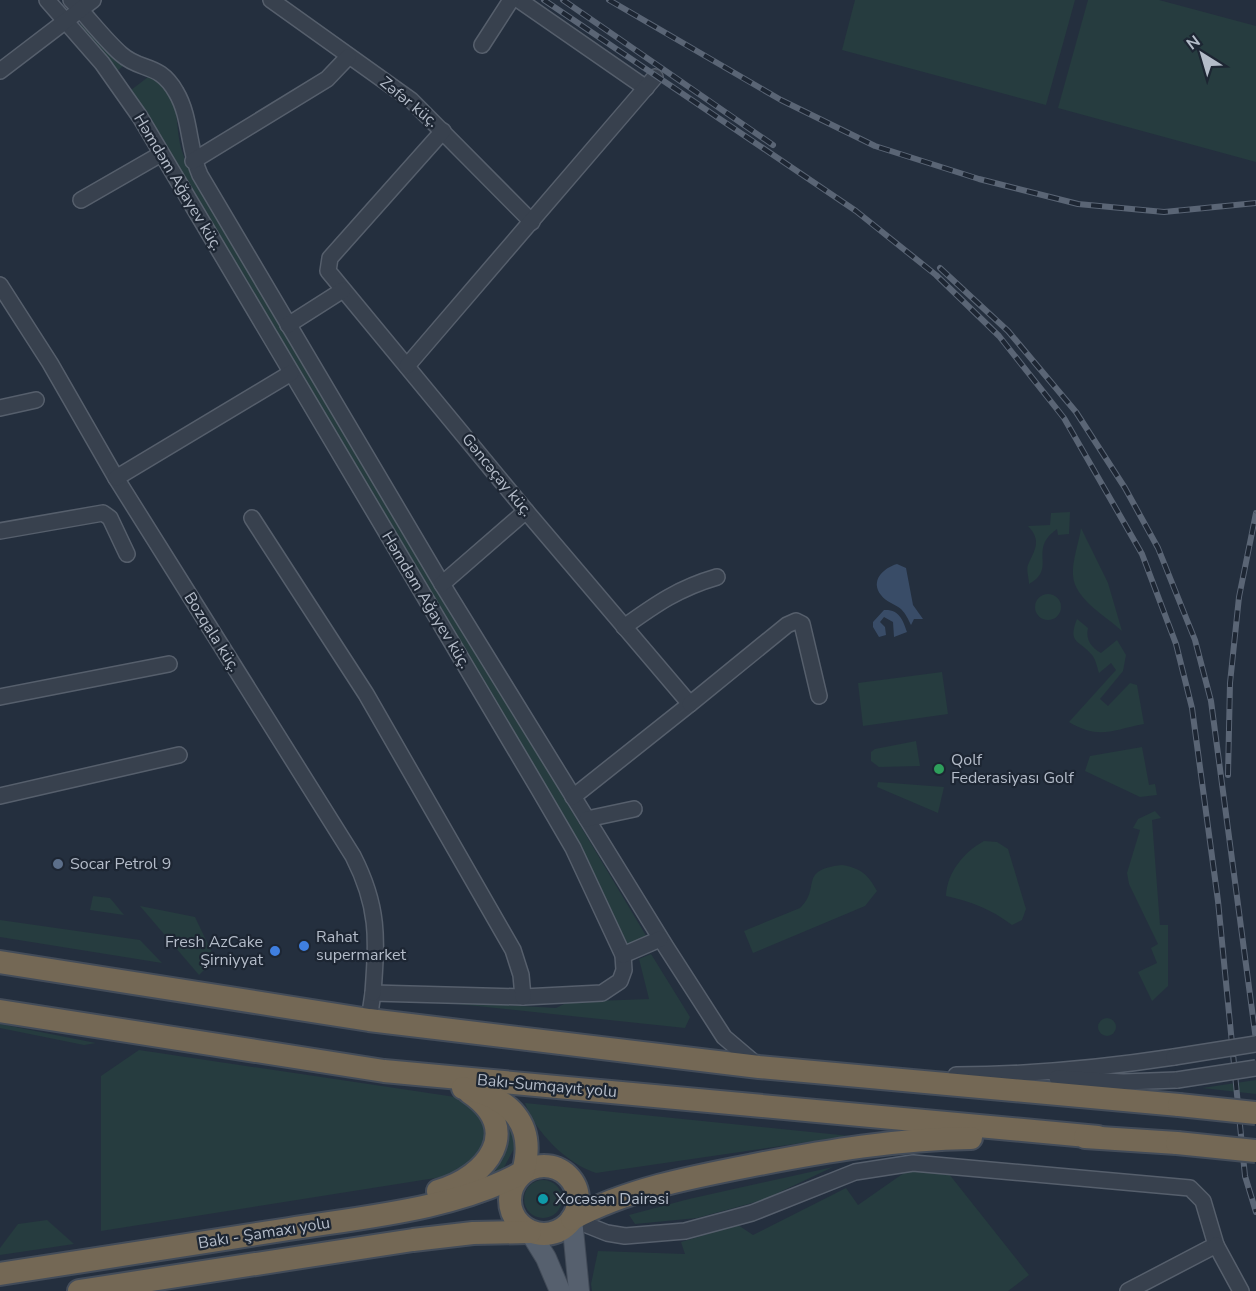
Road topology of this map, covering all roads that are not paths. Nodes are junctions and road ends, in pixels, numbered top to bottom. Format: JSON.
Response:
{"nodes":[{"id":1,"x":47,"y":0,"type":"edge"},
{"id":2,"x":271,"y":0,"type":"edge"},
{"id":3,"x":511,"y":0,"type":"edge"},
{"id":4,"x":519,"y":0,"type":"edge"},
{"id":5,"x":82,"y":3,"type":"edge"},
{"id":6,"x":68,"y":21,"type":"junction"},
{"id":7,"x":482,"y":45,"type":"dead end"},
{"id":8,"x":348,"y":57,"type":"junction"},
{"id":9,"x":0,"y":71,"type":"edge"},
{"id":10,"x":443,"y":131,"type":"junction"},
{"id":11,"x":161,"y":154,"type":"junction"},
{"id":12,"x":193,"y":161,"type":"junction"},
{"id":13,"x":81,"y":200,"type":"dead end"},
{"id":14,"x":532,"y":222,"type":"junction"},
{"id":15,"x":0,"y":285,"type":"edge"},
{"id":16,"x":343,"y":290,"type":"junction"},
{"id":17,"x":288,"y":325,"type":"junction"},
{"id":18,"x":407,"y":366,"type":"junction"},
{"id":19,"x":291,"y":373,"type":"junction"},
{"id":20,"x":36,"y":400,"type":"dead end"},
{"id":21,"x":0,"y":408,"type":"edge"},
{"id":22,"x":116,"y":478,"type":"junction"},
{"id":23,"x":526,"y":511,"type":"junction"},
{"id":24,"x":252,"y":518,"type":"dead end"},
{"id":25,"x":0,"y":531,"type":"edge"},
{"id":26,"x":127,"y":554,"type":"dead end"},
{"id":27,"x":717,"y":577,"type":"dead end"},
{"id":28,"x":442,"y":584,"type":"junction"},
{"id":29,"x":624,"y":627,"type":"junction"},
{"id":30,"x":169,"y":664,"type":"dead end"},
{"id":31,"x":819,"y":696,"type":"dead end"},
{"id":32,"x":0,"y":697,"type":"edge"},
{"id":33,"x":690,"y":704,"type":"junction"},
{"id":34,"x":179,"y":754,"type":"dead end"},
{"id":35,"x":0,"y":796,"type":"edge"},
{"id":36,"x":573,"y":797,"type":"junction"},
{"id":37,"x":634,"y":809,"type":"dead end"},
{"id":38,"x":587,"y":819,"type":"junction"},
{"id":39,"x":660,"y":939,"type":"junction"},
{"id":40,"x":624,"y":955,"type":"junction"},
{"id":41,"x":0,"y":962,"type":"edge"},
{"id":42,"x":373,"y":993,"type":"junction"},
{"id":43,"x":523,"y":997,"type":"junction"},
{"id":44,"x":0,"y":1011,"type":"edge"},
{"id":45,"x":369,"y":1020,"type":"junction"},
{"id":46,"x":1256,"y":1044,"type":"edge"},
{"id":47,"x":759,"y":1067,"type":"junction"},
{"id":48,"x":1256,"y":1068,"type":"edge"},
{"id":49,"x":384,"y":1071,"type":"junction"},
{"id":50,"x":1002,"y":1075,"type":"junction"},
{"id":51,"x":858,"y":1076,"type":"junction"},
{"id":52,"x":463,"y":1088,"type":"junction"},
{"id":53,"x":1256,"y":1113,"type":"edge"},
{"id":54,"x":1098,"y":1137,"type":"junction"},
{"id":55,"x":1256,"y":1151,"type":"edge"},
{"id":56,"x":523,"y":1172,"type":"junction"},
{"id":57,"x":572,"y":1219,"type":"junction"},
{"id":58,"x":328,"y":1223,"type":"junction"},
{"id":59,"x":530,"y":1232,"type":"junction"},
{"id":60,"x":1216,"y":1245,"type":"junction"},
{"id":61,"x":0,"y":1274,"type":"edge"},
{"id":62,"x":79,"y":1291,"type":"edge"},
{"id":63,"x":560,"y":1291,"type":"edge"},
{"id":64,"x":579,"y":1291,"type":"edge"},
{"id":65,"x":1128,"y":1291,"type":"edge"},
{"id":66,"x":1240,"y":1291,"type":"edge"}],
"edges":[{"from":1,"to":6,"type":"street","name":"Həmdəm Ağayev küç."},
{"from":2,"to":8,"type":"street","name":"Zəfər küç."},
{"from":3,"to":7,"type":"street"},
{"from":4,"to":14,"type":"street"},
{"from":5,"to":6,"type":"street"},
{"from":5,"to":12,"type":"street"},
{"from":6,"to":9,"type":"street"},
{"from":6,"to":11,"type":"street","name":"Həmdəm Ağayev küç."},
{"from":8,"to":10,"type":"street","name":"Zəfər küç."},
{"from":8,"to":12,"type":"street"},
{"from":10,"to":14,"type":"street","name":"Zəfər küç."},
{"from":10,"to":16,"type":"street","name":"Gəncəçay küç."},
{"from":11,"to":13,"type":"street"},
{"from":11,"to":19,"type":"street","name":"Həmdəm Ağayev küç."},
{"from":12,"to":17,"type":"street"},
{"from":14,"to":18,"type":"street"},
{"from":15,"to":22,"type":"street","name":"Bozqala küç."},
{"from":16,"to":17,"type":"street"},
{"from":16,"to":18,"type":"street","name":"Gəncəçay küç."},
{"from":17,"to":28,"type":"street"},
{"from":18,"to":23,"type":"street","name":"Gəncəçay küç."},
{"from":19,"to":22,"type":"street"},
{"from":19,"to":40,"type":"street","name":"Həmdəm Ağayev küç."},
{"from":20,"to":21,"type":"street"},
{"from":22,"to":42,"type":"street","name":"Bozqala küç."},
{"from":23,"to":28,"type":"street"},
{"from":23,"to":29,"type":"street","name":"Gəncəçay küç."},
{"from":24,"to":43,"type":"street"},
{"from":25,"to":26,"type":"street"},
{"from":27,"to":29,"type":"street"},
{"from":28,"to":36,"type":"street"},
{"from":29,"to":33,"type":"street","name":"Gəncəçay küç."},
{"from":30,"to":32,"type":"street"},
{"from":31,"to":33,"type":"street"},
{"from":33,"to":36,"type":"street"},
{"from":34,"to":35,"type":"street"},
{"from":36,"to":38,"type":"street"},
{"from":37,"to":38,"type":"street"},
{"from":38,"to":39,"type":"street"},
{"from":39,"to":40,"type":"street"},
{"from":39,"to":47,"type":"street"},
{"from":40,"to":43,"type":"street"},
{"from":41,"to":45,"type":"highway"},
{"from":42,"to":43,"type":"street"},
{"from":42,"to":45,"type":"street"},
{"from":44,"to":49,"type":"highway","name":"Bakı-Sumqayıt yolu"},
{"from":45,"to":47,"type":"highway"},
{"from":46,"to":50,"type":"street","bridge":true},
{"from":47,"to":51,"type":"highway"},
{"from":48,"to":50,"type":"street","bridge":true},
{"from":49,"to":52,"type":"highway"},
{"from":49,"to":54,"type":"highway","name":"Bakı-Sumqayıt yolu"},
{"from":50,"to":51,"type":"street"},
{"from":51,"to":53,"type":"highway","bridge":true},
{"from":52,"to":56,"type":"highway"},
{"from":52,"to":58,"type":"highway"},
{"from":54,"to":55,"type":"highway","bridge":true},
{"from":54,"to":57,"type":"highway"},
{"from":56,"to":57,"type":"highway"},
{"from":56,"to":58,"type":"highway","name":"Bakı - Şamaxı yolu"},
{"from":56,"to":59,"type":"highway"},
{"from":57,"to":59,"type":"highway"},
{"from":57,"to":60,"type":"street"},
{"from":57,"to":64,"type":"main road"},
{"from":58,"to":61,"type":"highway","name":"Bakı - Şamaxı yolu"},
{"from":59,"to":62,"type":"highway","name":"Bakı - Şamaxı yolu"},
{"from":59,"to":63,"type":"main road"},
{"from":60,"to":65,"type":"street"},
{"from":60,"to":66,"type":"street"}]}
